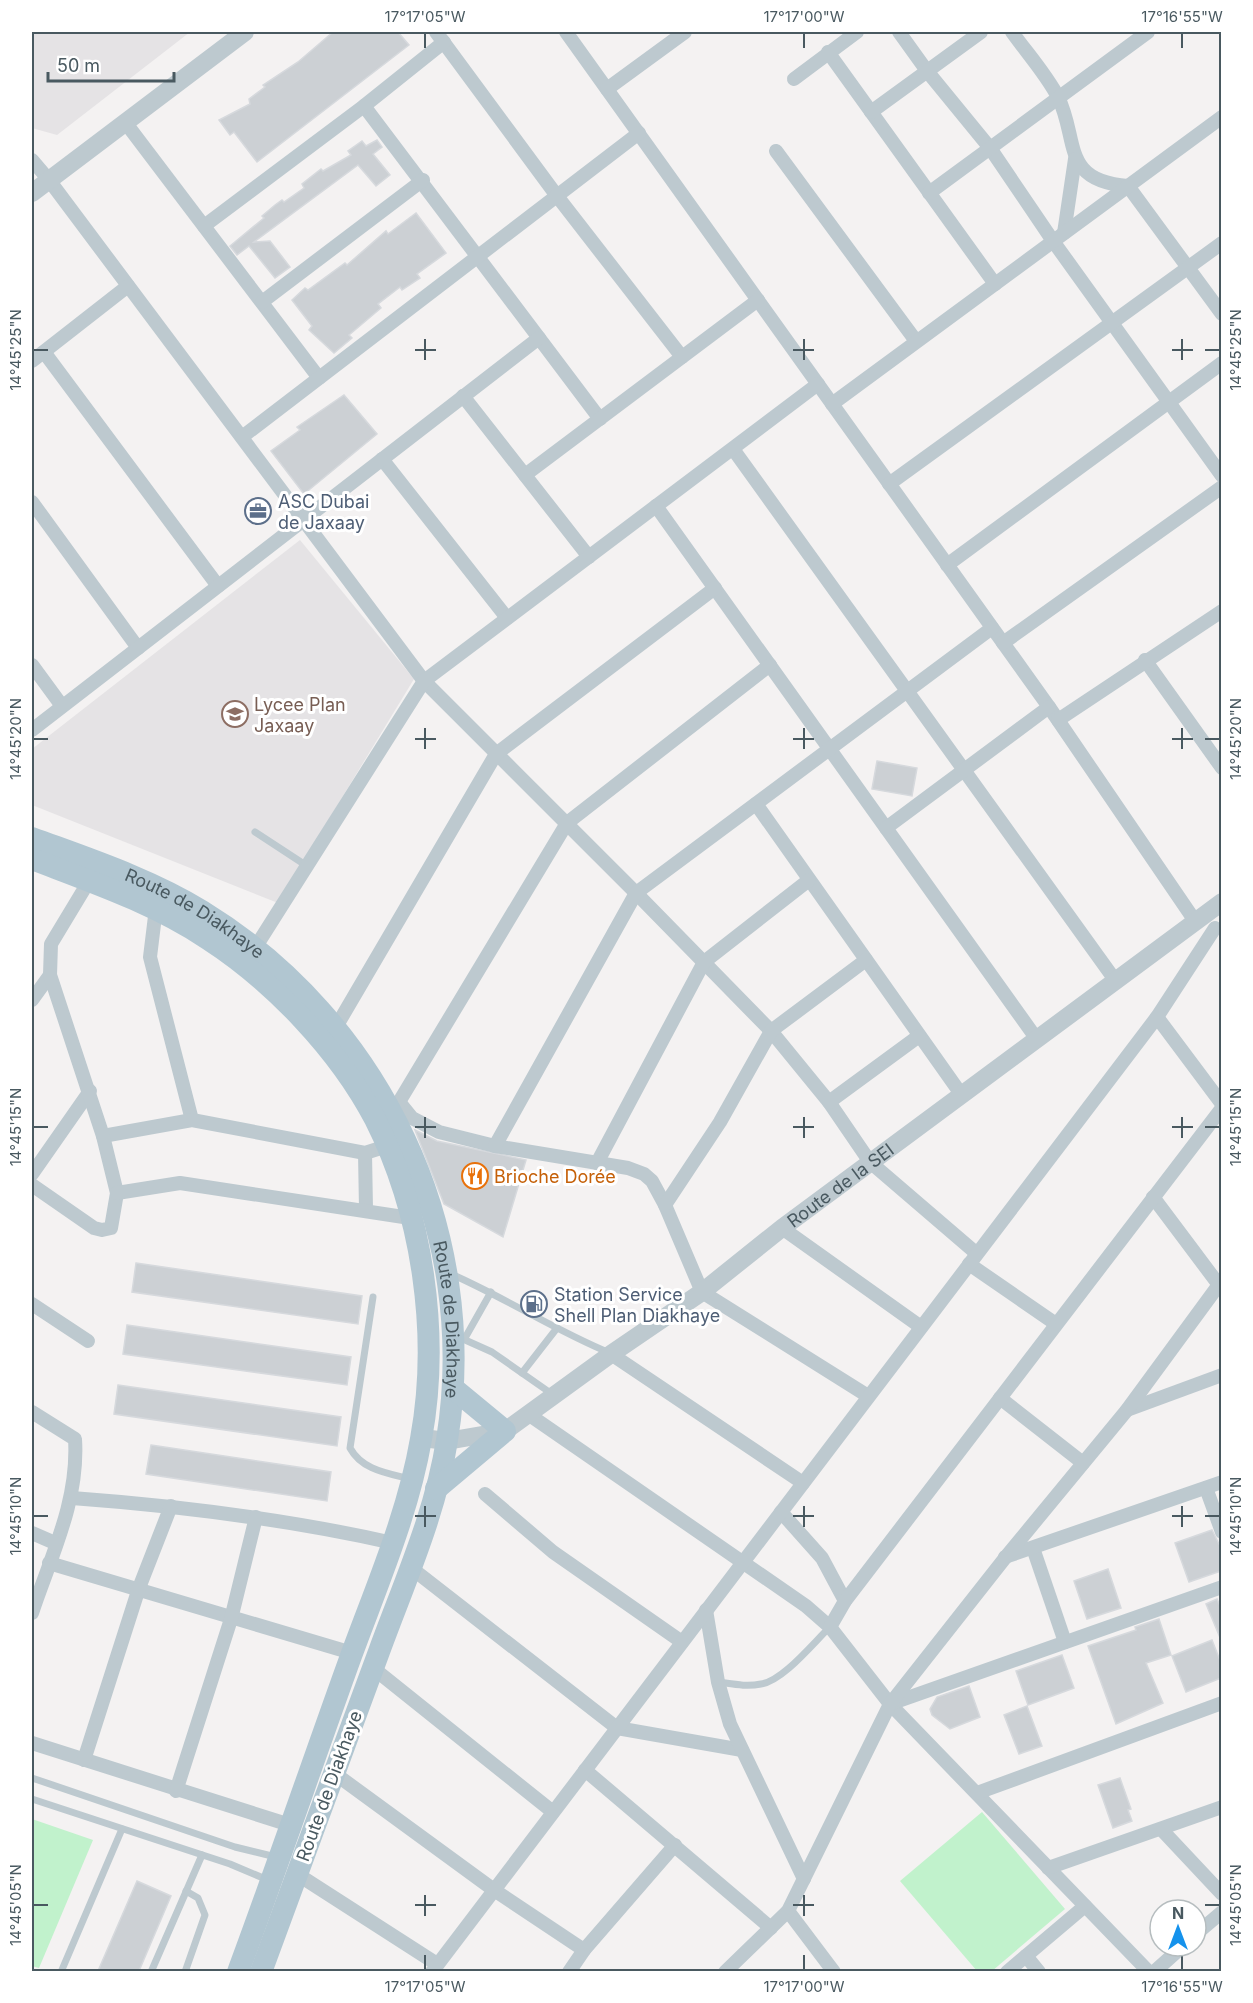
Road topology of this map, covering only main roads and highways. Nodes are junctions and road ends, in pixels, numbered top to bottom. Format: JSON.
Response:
{"nodes":[{"id":1,"x":32,"y":838,"type":"edge"},
{"id":2,"x":32,"y":859,"type":"edge"},
{"id":3,"x":453,"y":1388,"type":"junction"},
{"id":4,"x":435,"y":1489,"type":"junction"},
{"id":5,"x":264,"y":1970,"type":"edge"},
{"id":6,"x":238,"y":1971,"type":"edge"}],
"edges":[{"from":1,"to":3,"type":"main road","name":"Route de Diakhaye"},
{"from":2,"to":6,"type":"main road","name":"Route de Diakhaye"},
{"from":3,"to":4,"type":"main road","name":"Route de Diakhaye"},
{"from":3,"to":4,"type":"main road"},
{"from":4,"to":5,"type":"main road","name":"Route de Diakhaye"}]}
